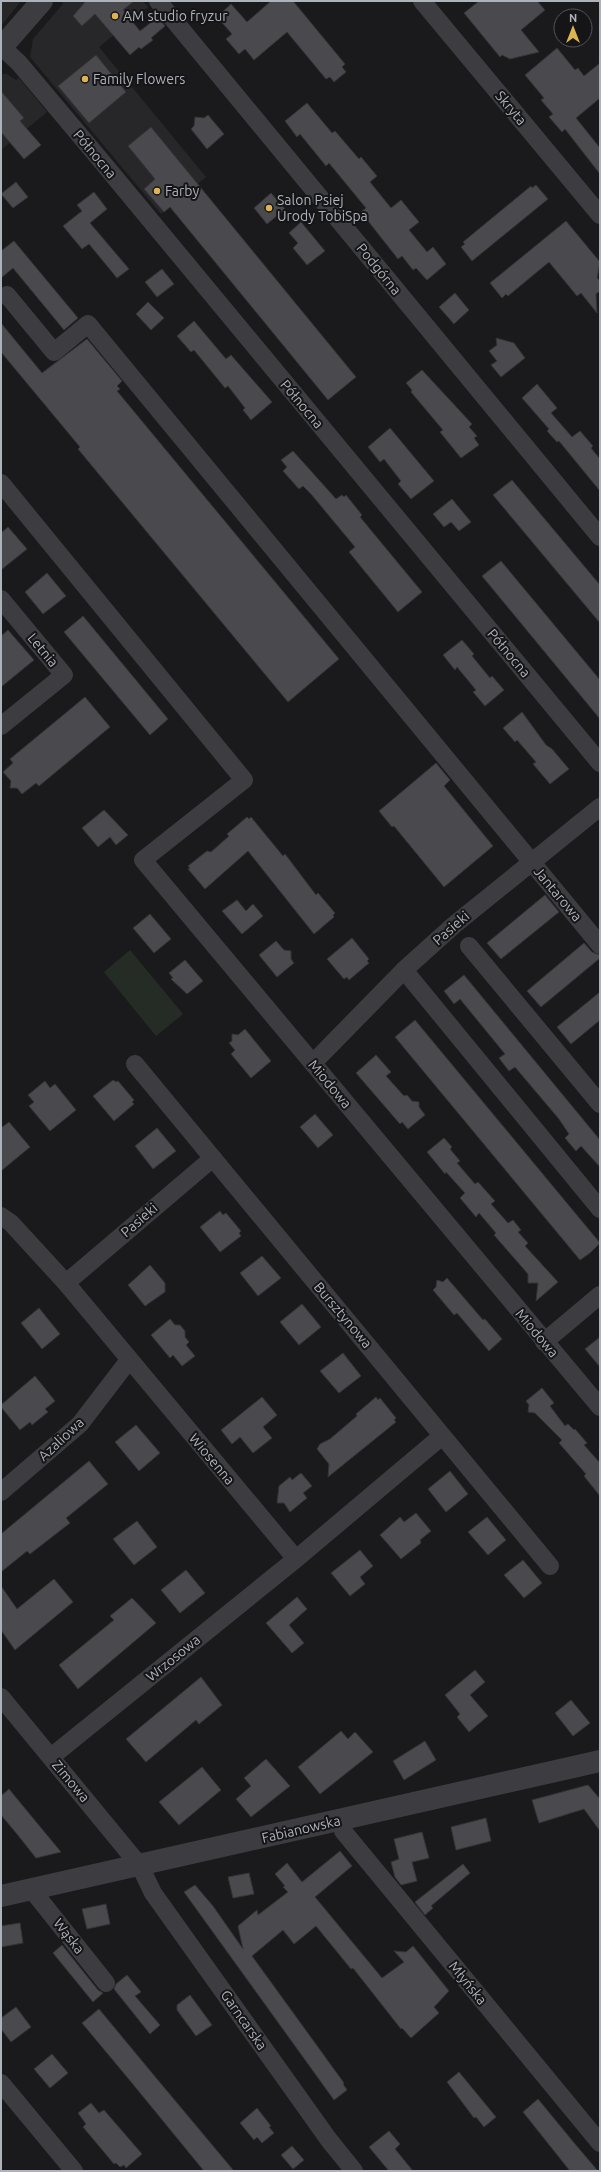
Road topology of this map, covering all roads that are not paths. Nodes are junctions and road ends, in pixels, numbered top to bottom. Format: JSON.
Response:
{"nodes":[{"id":1,"x":42,"y":1,"type":"edge"},
{"id":2,"x":158,"y":1,"type":"edge"},
{"id":3,"x":422,"y":1,"type":"edge"},
{"id":4,"x":1,"y":48,"type":"edge"},
{"id":5,"x":600,"y":215,"type":"edge"},
{"id":6,"x":6,"y":295,"type":"dead end"},
{"id":7,"x":1,"y":483,"type":"edge"},
{"id":8,"x":600,"y":536,"type":"edge"},
{"id":9,"x":1,"y":599,"type":"edge"},
{"id":10,"x":1,"y":726,"type":"edge"},
{"id":11,"x":600,"y":763,"type":"edge"},
{"id":12,"x":600,"y":807,"type":"edge"},
{"id":13,"x":531,"y":862,"type":"junction"},
{"id":14,"x":600,"y":945,"type":"edge"},
{"id":15,"x":469,"y":946,"type":"dead end"},
{"id":16,"x":404,"y":970,"type":"junction"},
{"id":17,"x":314,"y":1063,"type":"junction"},
{"id":18,"x":135,"y":1064,"type":"dead end"},
{"id":19,"x":600,"y":1104,"type":"edge"},
{"id":20,"x":213,"y":1158,"type":"junction"},
{"id":21,"x":600,"y":1209,"type":"edge"},
{"id":22,"x":1,"y":1216,"type":"edge"},
{"id":23,"x":66,"y":1283,"type":"junction"},
{"id":24,"x":600,"y":1295,"type":"edge"},
{"id":25,"x":544,"y":1342,"type":"junction"},
{"id":26,"x":129,"y":1360,"type":"junction"},
{"id":27,"x":600,"y":1407,"type":"edge"},
{"id":28,"x":442,"y":1436,"type":"junction"},
{"id":29,"x":1,"y":1492,"type":"edge"},
{"id":30,"x":296,"y":1559,"type":"junction"},
{"id":31,"x":550,"y":1566,"type":"dead end"},
{"id":32,"x":1,"y":1697,"type":"edge"},
{"id":33,"x":51,"y":1757,"type":"junction"},
{"id":34,"x":600,"y":1760,"type":"edge"},
{"id":35,"x":340,"y":1820,"type":"junction"},
{"id":36,"x":140,"y":1866,"type":"junction"},
{"id":37,"x":32,"y":1890,"type":"junction"},
{"id":38,"x":1,"y":1896,"type":"edge"},
{"id":39,"x":106,"y":1983,"type":"dead end"},
{"id":40,"x":1,"y":2083,"type":"edge"},
{"id":41,"x":600,"y":2143,"type":"edge"},
{"id":42,"x":74,"y":2171,"type":"edge"},
{"id":43,"x":354,"y":2171,"type":"edge"}],
"edges":[{"from":1,"to":4,"type":"street"},
{"from":2,"to":8,"type":"street","name":"Podgórna"},
{"from":3,"to":5,"type":"street","name":"Skryta"},
{"from":4,"to":11,"type":"street","name":"Północna"},
{"from":6,"to":13,"type":"street","name":"Jantarowa"},
{"from":7,"to":17,"type":"street","name":"Miodowa"},
{"from":9,"to":10,"type":"street","name":"Letnia"},
{"from":12,"to":13,"type":"street","name":"Pasieki"},
{"from":13,"to":14,"type":"street","name":"Jantarowa"},
{"from":13,"to":16,"type":"street","name":"Pasieki"},
{"from":15,"to":19,"type":"street"},
{"from":16,"to":17,"type":"street","name":"Pasieki"},
{"from":16,"to":21,"type":"street"},
{"from":17,"to":25,"type":"street","name":"Miodowa"},
{"from":18,"to":20,"type":"street","name":"Bursztynowa"},
{"from":20,"to":23,"type":"street","name":"Pasieki"},
{"from":20,"to":28,"type":"street","name":"Bursztynowa"},
{"from":22,"to":23,"type":"street","name":"Wiosenna"},
{"from":23,"to":26,"type":"street","name":"Wiosenna"},
{"from":24,"to":25,"type":"street"},
{"from":25,"to":27,"type":"street","name":"Miodowa"},
{"from":26,"to":29,"type":"street","name":"Azaliowa"},
{"from":26,"to":30,"type":"street","name":"Wiosenna"},
{"from":28,"to":30,"type":"street"},
{"from":28,"to":31,"type":"street","name":"Bursztynowa"},
{"from":30,"to":33,"type":"street","name":"Wrzosowa"},
{"from":32,"to":33,"type":"street","name":"Zimowa"},
{"from":33,"to":36,"type":"street","name":"Zimowa"},
{"from":34,"to":35,"type":"street","name":"Fabianowska"},
{"from":35,"to":36,"type":"street","name":"Fabianowska"},
{"from":35,"to":41,"type":"street","name":"Młyńska"},
{"from":36,"to":37,"type":"street","name":"Fabianowska"},
{"from":36,"to":43,"type":"street","name":"Garncarska"},
{"from":37,"to":38,"type":"street","name":"Fabianowska"},
{"from":37,"to":39,"type":"street","name":"Wąska"},
{"from":40,"to":42,"type":"street"}]}
